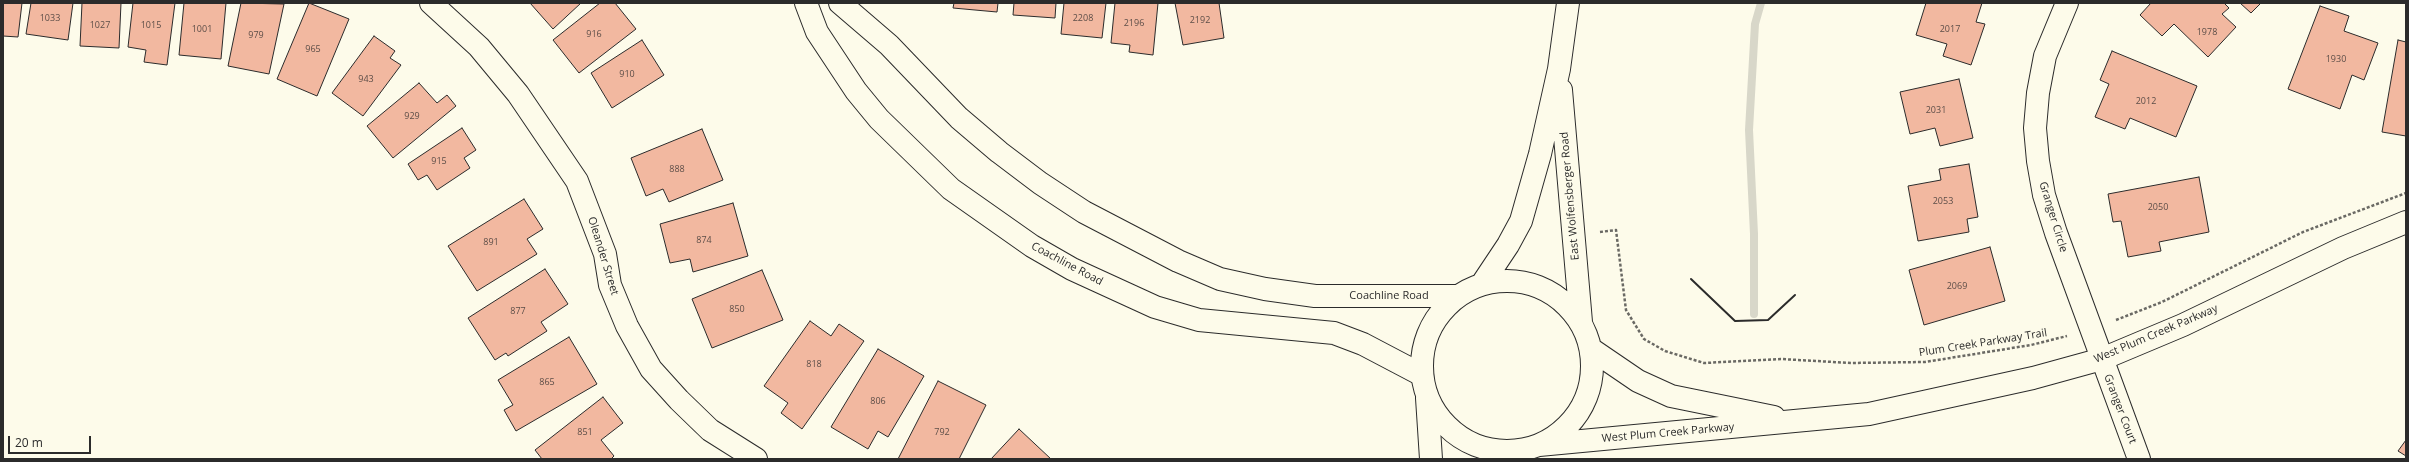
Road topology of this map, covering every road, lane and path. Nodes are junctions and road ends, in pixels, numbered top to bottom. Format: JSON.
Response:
{"nodes":[{"id":1,"x":431,"y":3,"type":"edge"},
{"id":2,"x":806,"y":3,"type":"edge"},
{"id":3,"x":840,"y":3,"type":"edge"},
{"id":4,"x":1568,"y":3,"type":"edge"},
{"id":5,"x":2067,"y":3,"type":"edge"},
{"id":6,"x":1559,"y":69,"type":"junction"},
{"id":7,"x":2406,"y":193,"type":"edge"},
{"id":8,"x":2406,"y":222,"type":"edge"},
{"id":9,"x":1600,"y":232,"type":"dead end"},
{"id":10,"x":1482,"y":284,"type":"junction"},
{"id":11,"x":1457,"y":296,"type":"junction"},
{"id":12,"x":1581,"y":322,"type":"junction"},
{"id":13,"x":2091,"y":330,"type":"junction"},
{"id":14,"x":1591,"y":349,"type":"junction"},
{"id":15,"x":2102,"y":358,"type":"junction"},
{"id":16,"x":1422,"y":375,"type":"junction"},
{"id":17,"x":1427,"y":398,"type":"junction"},
{"id":18,"x":1797,"y":421,"type":"junction"},
{"id":19,"x":1526,"y":451,"type":"edge"},
{"id":20,"x":756,"y":459,"type":"edge"},
{"id":21,"x":1431,"y":459,"type":"edge"},
{"id":22,"x":2139,"y":459,"type":"edge"}],
"edges":[{"from":1,"to":20,"type":"main road","name":"Oleander Street"},
{"from":2,"to":16,"type":"main road","name":"Coachline Road"},
{"from":3,"to":11,"type":"main road","name":"Coachline Road"},
{"from":4,"to":6,"type":"main road","name":"East Wolfensberger Road"},
{"from":5,"to":13,"type":"main road","name":"Granger Circle"},
{"from":6,"to":10,"type":"main road","name":"East Wolfensberger Road"},
{"from":6,"to":12,"type":"main road","name":"East Wolfensberger Road"},
{"from":7,"to":13,"type":"path","name":"Plum Creek Parkway Trail"},
{"from":8,"to":15,"type":"main road","name":"West Plum Creek Parkway"},
{"from":9,"to":13,"type":"path","name":"Plum Creek Parkway Trail"},
{"from":10,"to":11,"type":"main road"},
{"from":10,"to":12,"type":"main road"},
{"from":11,"to":16,"type":"main road"},
{"from":12,"to":14,"type":"main road"},
{"from":13,"to":15,"type":"main road","name":"Granger Circle"},
{"from":14,"to":18,"type":"main road","name":"West Plum Creek Parkway"},
{"from":14,"to":19,"type":"main road"},
{"from":15,"to":18,"type":"main road","name":"West Plum Creek Parkway"},
{"from":15,"to":22,"type":"main road","name":"Granger Court"},
{"from":16,"to":17,"type":"main road"},
{"from":17,"to":19,"type":"main road","name":"West Plum Creek Parkway"},
{"from":17,"to":21,"type":"main road"},
{"from":18,"to":19,"type":"main road","name":"West Plum Creek Parkway"}]}
